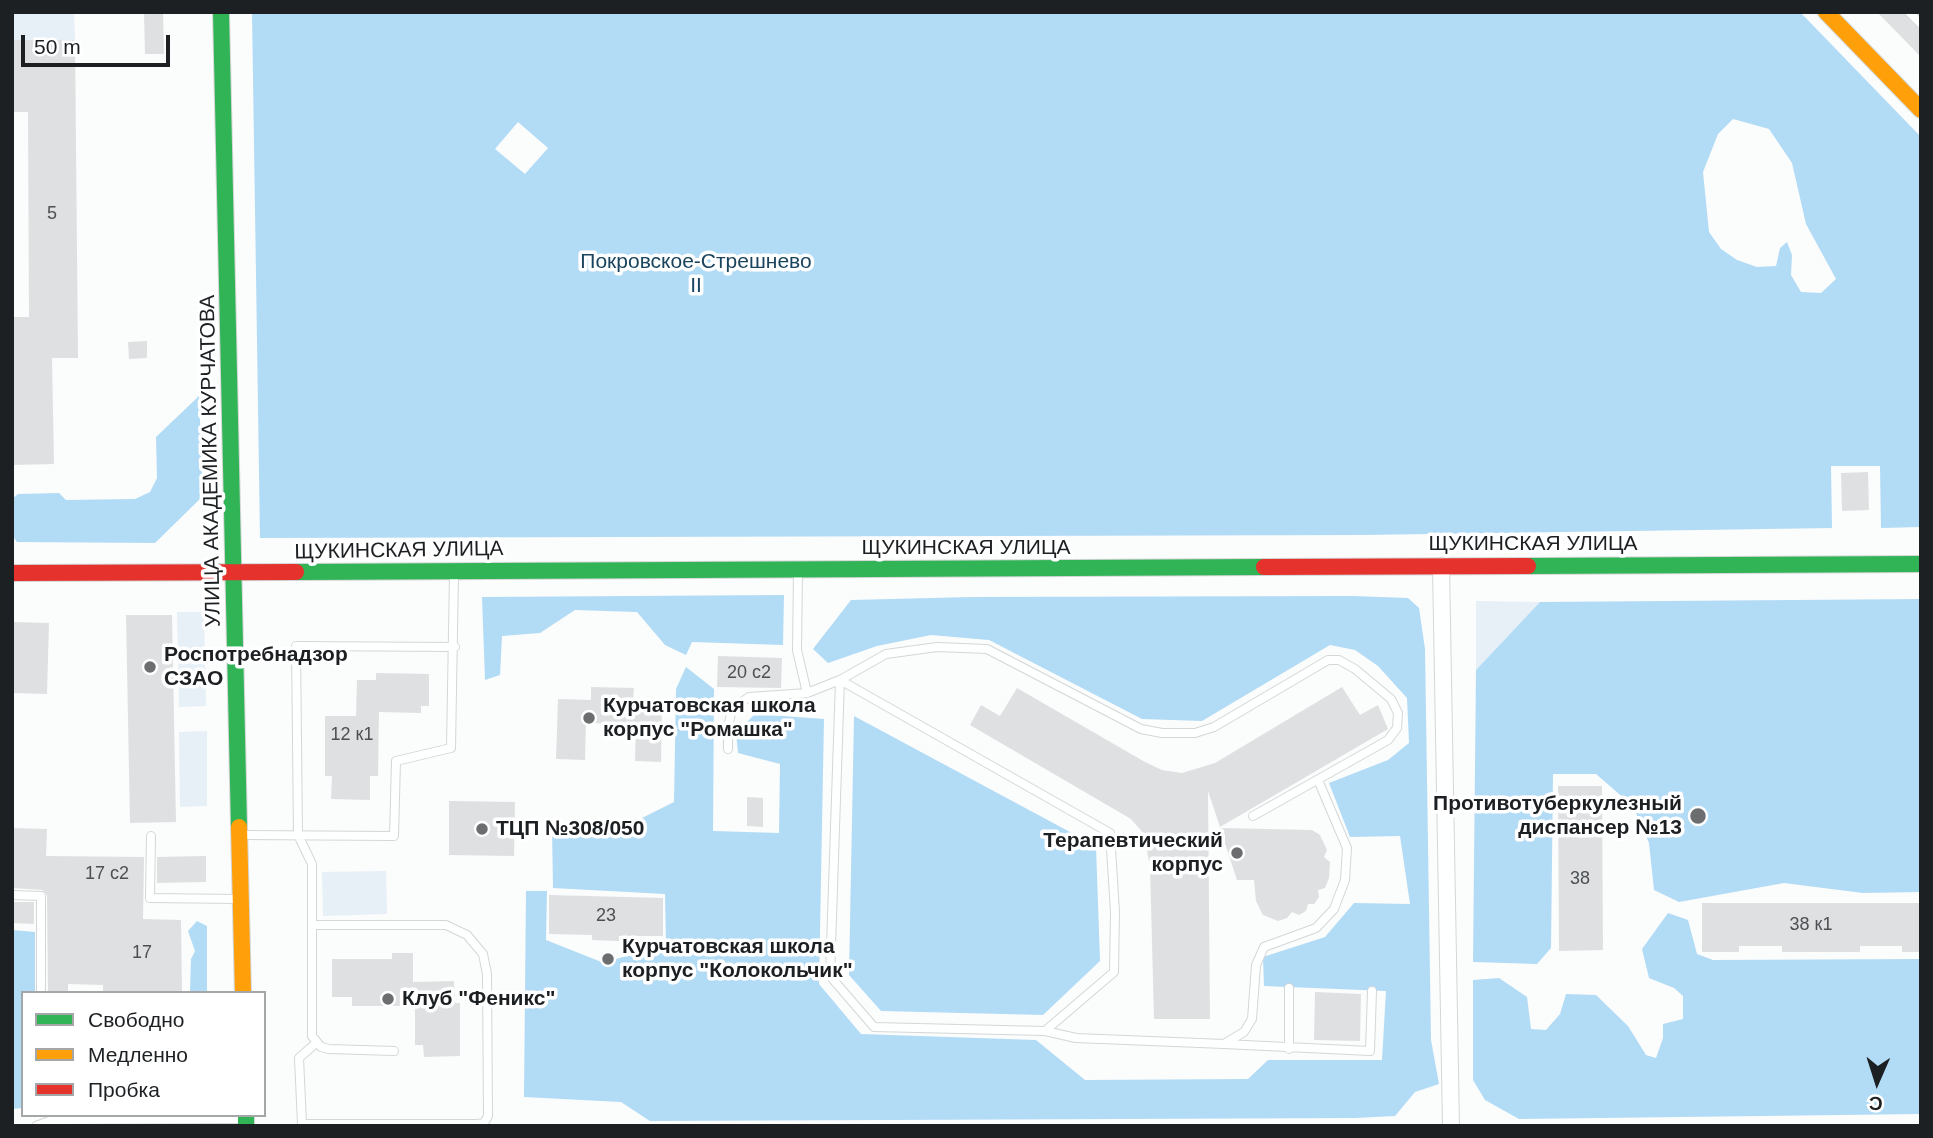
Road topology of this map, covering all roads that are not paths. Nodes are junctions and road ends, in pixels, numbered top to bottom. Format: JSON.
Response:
{"nodes":[{"id":1,"x":220,"y":12,"type":"edge"},
{"id":2,"x":1826,"y":12,"type":"edge"},
{"id":3,"x":1909,"y":12,"type":"edge"},
{"id":4,"x":1921,"y":24,"type":"edge"},
{"id":5,"x":1921,"y":110,"type":"edge"},
{"id":6,"x":1921,"y":564,"type":"edge"},
{"id":7,"x":1441,"y":566,"type":"junction"},
{"id":8,"x":798,"y":570,"type":"junction"},
{"id":9,"x":12,"y":573,"type":"edge"},
{"id":10,"x":454,"y":573,"type":"junction"},
{"id":11,"x":235,"y":574,"type":"junction"},
{"id":12,"x":455,"y":647,"type":"junction"},
{"id":13,"x":840,"y":680,"type":"junction"},
{"id":14,"x":807,"y":693,"type":"junction"},
{"id":15,"x":728,"y":749,"type":"dead end"},
{"id":16,"x":1318,"y":780,"type":"junction"},
{"id":17,"x":1253,"y":816,"type":"dead end"},
{"id":18,"x":240,"y":835,"type":"junction"},
{"id":19,"x":298,"y":835,"type":"junction"},
{"id":20,"x":151,"y":836,"type":"dead end"},
{"id":21,"x":12,"y":895,"type":"edge"},
{"id":22,"x":241,"y":899,"type":"junction"},
{"id":23,"x":312,"y":925,"type":"junction"},
{"id":24,"x":1289,"y":988,"type":"dead end"},
{"id":25,"x":41,"y":991,"type":"edge"},
{"id":26,"x":243,"y":991,"type":"edge"},
{"id":27,"x":1372,"y":991,"type":"dead end"},
{"id":28,"x":1045,"y":1031,"type":"junction"},
{"id":29,"x":316,"y":1043,"type":"junction"},
{"id":30,"x":1224,"y":1044,"type":"junction"},
{"id":31,"x":1289,"y":1049,"type":"junction"},
{"id":32,"x":394,"y":1051,"type":"dead end"},
{"id":33,"x":246,"y":1120,"type":"edge"},
{"id":34,"x":39,"y":1122,"type":"edge"},
{"id":35,"x":1451,"y":1126,"type":"edge"}],
"edges":[{"from":1,"to":11,"type":"main road","name":"УЛИЦА АКАДЕМИКА КУРЧАТОВА"},
{"from":2,"to":5,"type":"main road"},
{"from":3,"to":4,"type":"lane"},
{"from":6,"to":7,"type":"main road","name":"ЩУКИНСКАЯ УЛИЦА"},
{"from":7,"to":8,"type":"main road","name":"ЩУКИНСКАЯ УЛИЦА"},
{"from":7,"to":35,"type":"street"},
{"from":8,"to":10,"type":"main road","name":"ЩУКИНСКАЯ УЛИЦА"},
{"from":8,"to":14,"type":"lane"},
{"from":9,"to":11,"type":"main road","name":"ЩУКИНСКАЯ УЛИЦА"},
{"from":10,"to":11,"type":"main road","name":"ЩУКИНСКАЯ УЛИЦА"},
{"from":10,"to":12,"type":"lane"},
{"from":11,"to":18,"type":"main road","name":"УЛИЦА АКАДЕМИКА КУРЧАТОВА"},
{"from":12,"to":19,"type":"lane"},
{"from":12,"to":19,"type":"lane"},
{"from":13,"to":14,"type":"lane"},
{"from":13,"to":16,"type":"lane"},
{"from":13,"to":28,"type":"lane"},
{"from":13,"to":28,"type":"lane"},
{"from":14,"to":15,"type":"lane"},
{"from":16,"to":17,"type":"lane"},
{"from":16,"to":30,"type":"lane"},
{"from":18,"to":19,"type":"lane"},
{"from":18,"to":22,"type":"main road","name":"УЛИЦА АКАДЕМИКА КУРЧАТОВА"},
{"from":19,"to":23,"type":"lane"},
{"from":20,"to":22,"type":"lane"},
{"from":21,"to":25,"type":"lane"},
{"from":22,"to":26,"type":"main road","name":"УЛИЦА АКАДЕМИКА КУРЧАТОВА"},
{"from":23,"to":29,"type":"lane"},
{"from":23,"to":29,"type":"lane"},
{"from":24,"to":31,"type":"lane"},
{"from":27,"to":31,"type":"lane"},
{"from":28,"to":30,"type":"lane"},
{"from":29,"to":32,"type":"lane"},
{"from":30,"to":31,"type":"lane"},
{"from":33,"to":34,"type":"lane"}]}
